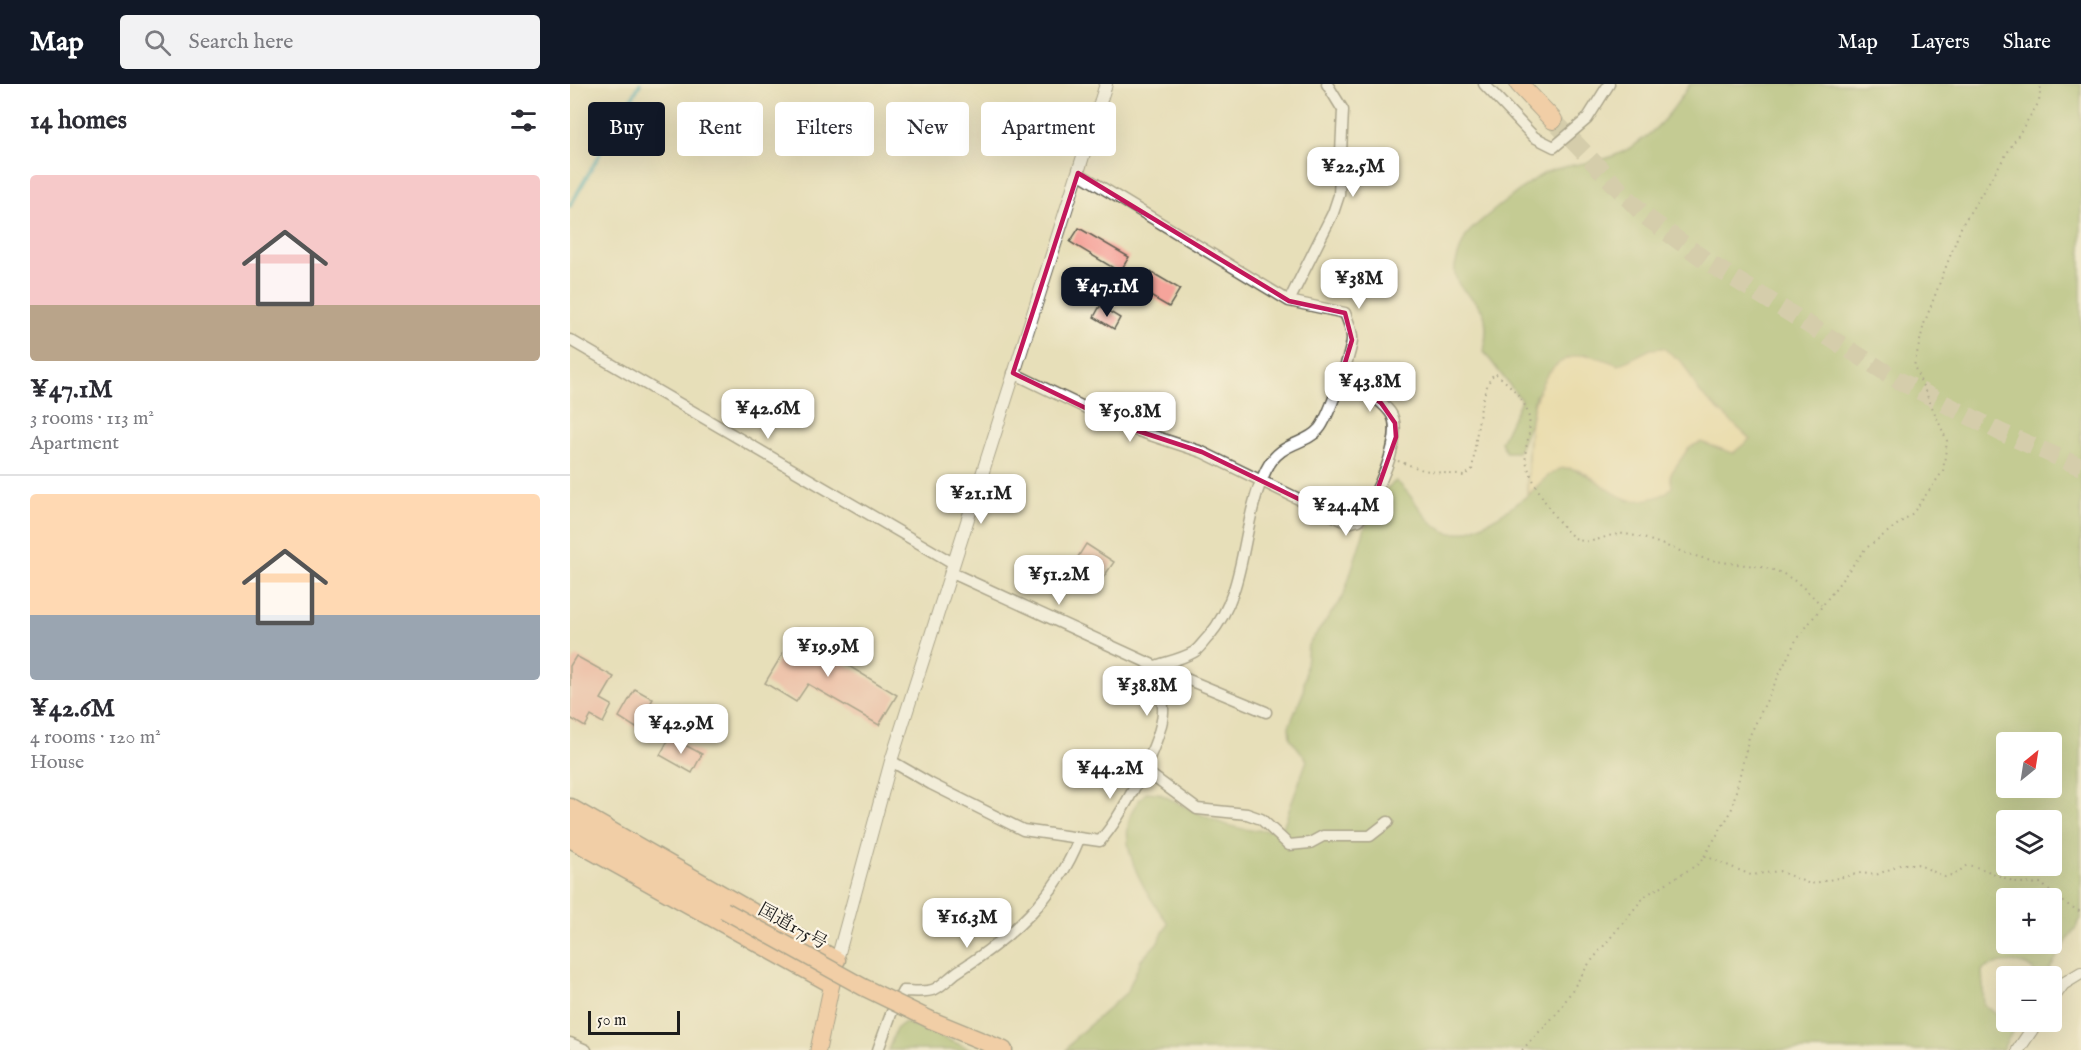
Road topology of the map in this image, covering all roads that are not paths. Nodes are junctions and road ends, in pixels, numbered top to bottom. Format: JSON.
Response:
{"nodes":[{"id":1,"x":1106,"y":84,"type":"edge"},
{"id":2,"x":1327,"y":84,"type":"edge"},
{"id":3,"x":1484,"y":84,"type":"edge"},
{"id":4,"x":1519,"y":84,"type":"edge"},
{"id":5,"x":1609,"y":84,"type":"edge"},
{"id":6,"x":1554,"y":120,"type":"tunnel mouth"},
{"id":7,"x":1078,"y":173,"type":"junction"},
{"id":8,"x":1289,"y":301,"type":"junction"},
{"id":9,"x":570,"y":340,"type":"edge"},
{"id":10,"x":1014,"y":373,"type":"junction"},
{"id":11,"x":1341,"y":376,"type":"junction"},
{"id":12,"x":1262,"y":480,"type":"junction"},
{"id":13,"x":951,"y":567,"type":"junction"},
{"id":14,"x":1155,"y":666,"type":"junction"},
{"id":15,"x":1266,"y":712,"type":"dead end"},
{"id":16,"x":891,"y":761,"type":"junction"},
{"id":17,"x":1143,"y":769,"type":"junction"},
{"id":18,"x":570,"y":807,"type":"edge"},
{"id":19,"x":1388,"y":822,"type":"dead end"},
{"id":20,"x":570,"y":823,"type":"edge"},
{"id":21,"x":570,"y":838,"type":"edge"},
{"id":22,"x":1079,"y":838,"type":"junction"},
{"id":23,"x":837,"y":960,"type":"junction"},
{"id":24,"x":2081,"y":971,"type":"edge"},
{"id":25,"x":831,"y":984,"type":"junction"},
{"id":26,"x":2062,"y":985,"type":"edge"},
{"id":27,"x":2030,"y":1032,"type":"edge"},
{"id":28,"x":570,"y":1044,"type":"edge"},
{"id":29,"x":586,"y":1050,"type":"edge"},
{"id":30,"x":818,"y":1050,"type":"edge"},
{"id":31,"x":878,"y":1050,"type":"edge"},
{"id":32,"x":1005,"y":1050,"type":"edge"},
{"id":33,"x":2018,"y":1050,"type":"edge"}],
"edges":[{"from":1,"to":7,"type":"street"},
{"from":2,"to":8,"type":"street"},
{"from":3,"to":5,"type":"street"},
{"from":4,"to":6,"type":"highway"},
{"from":7,"to":8,"type":"street"},
{"from":7,"to":10,"type":"street"},
{"from":8,"to":11,"type":"street"},
{"from":9,"to":13,"type":"street"},
{"from":10,"to":12,"type":"street"},
{"from":10,"to":13,"type":"street"},
{"from":11,"to":12,"type":"street"},
{"from":11,"to":12,"type":"street"},
{"from":12,"to":14,"type":"street"},
{"from":13,"to":14,"type":"street"},
{"from":13,"to":16,"type":"street"},
{"from":14,"to":15,"type":"street"},
{"from":14,"to":17,"type":"street"},
{"from":16,"to":22,"type":"street"},
{"from":16,"to":23,"type":"street"},
{"from":17,"to":19,"type":"street"},
{"from":17,"to":22,"type":"street"},
{"from":18,"to":23,"type":"highway"},
{"from":20,"to":32,"type":"highway","name":"国道175号","bridge":true},
{"from":21,"to":25,"type":"highway"},
{"from":22,"to":31,"type":"street"},
{"from":23,"to":25,"type":"main road"},
{"from":24,"to":26,"type":"street"},
{"from":25,"to":30,"type":"main road"},
{"from":27,"to":33,"type":"street"},
{"from":28,"to":29,"type":"street"}]}
